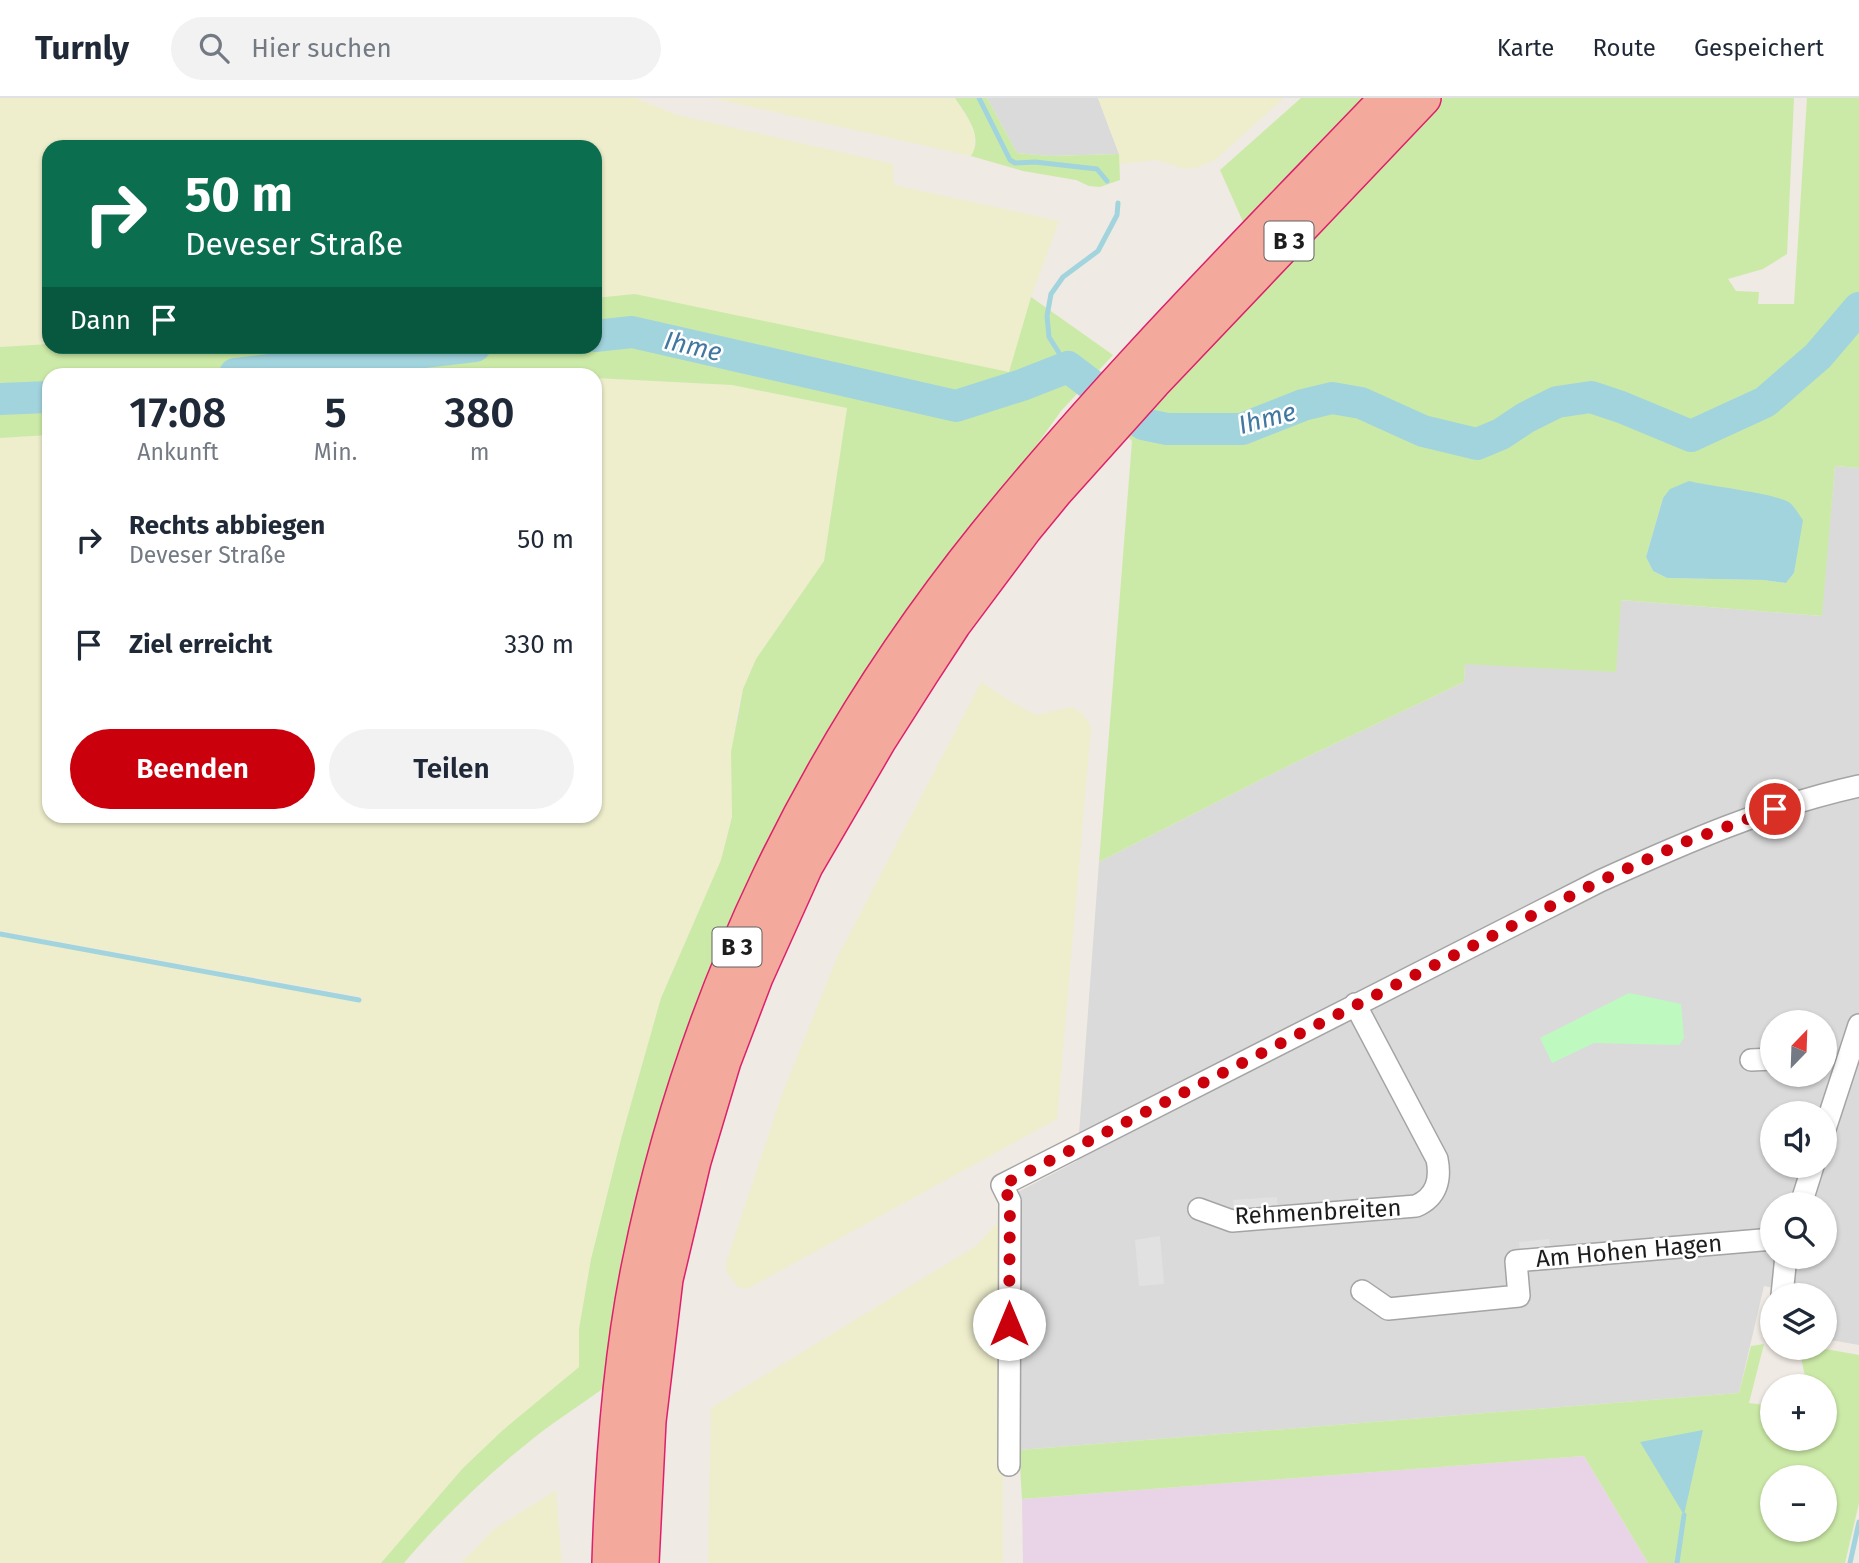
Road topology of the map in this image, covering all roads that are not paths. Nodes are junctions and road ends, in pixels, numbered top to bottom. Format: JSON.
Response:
{"nodes":[{"id":1,"x":1388,"y":98,"type":"edge"},
{"id":2,"x":1423,"y":98,"type":"edge"},
{"id":3,"x":1144,"y":374,"type":"junction"},
{"id":4,"x":1094,"y":429,"type":"junction"},
{"id":5,"x":1859,"y":786,"type":"edge"},
{"id":6,"x":1355,"y":1004,"type":"junction"},
{"id":7,"x":1859,"y":1025,"type":"edge"},
{"id":8,"x":1838,"y":1059,"type":"edge"},
{"id":9,"x":1751,"y":1060,"type":"dead end"},
{"id":10,"x":1760,"y":1060,"type":"edge"},
{"id":11,"x":1199,"y":1209,"type":"dead end"},
{"id":12,"x":1760,"y":1240,"type":"edge"},
{"id":13,"x":1362,"y":1291,"type":"dead end"},
{"id":14,"x":1009,"y":1465,"type":"dead end"},
{"id":15,"x":610,"y":1563,"type":"edge"},
{"id":16,"x":641,"y":1563,"type":"edge"}],
"edges":[{"from":1,"to":3,"type":"highway","number":"B 3"},
{"from":2,"to":3,"type":"highway","number":"B 3"},
{"from":3,"to":4,"type":"highway","number":"B 3"},
{"from":4,"to":15,"type":"highway","number":"B 3"},
{"from":4,"to":16,"type":"highway","number":"B 3"},
{"from":5,"to":6,"type":"street"},
{"from":6,"to":11,"type":"street","name":"Rehmenbreiten"},
{"from":6,"to":14,"type":"street"},
{"from":7,"to":8,"type":"street"},
{"from":9,"to":10,"type":"street"},
{"from":12,"to":13,"type":"street","name":"Am Hohen Hagen"}]}
